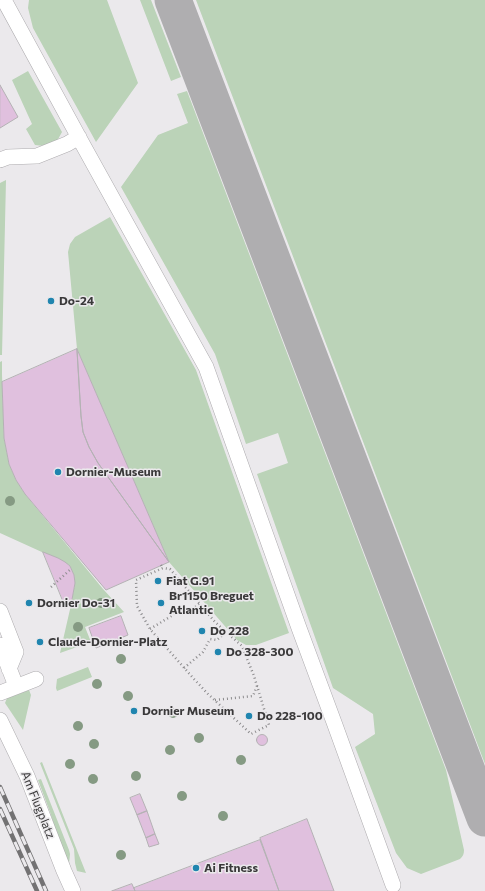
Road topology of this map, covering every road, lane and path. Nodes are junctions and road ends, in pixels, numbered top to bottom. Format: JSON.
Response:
{"nodes":[{"id":1,"x":4,"y":0,"type":"edge"},
{"id":2,"x":79,"y":137,"type":"junction"},
{"id":3,"x":0,"y":160,"type":"edge"},
{"id":4,"x":71,"y":569,"type":"dead end"},
{"id":5,"x":51,"y":587,"type":"dead end"},
{"id":6,"x":200,"y":604,"type":"junction"},
{"id":7,"x":0,"y":611,"type":"edge"},
{"id":8,"x":150,"y":629,"type":"junction"},
{"id":9,"x":226,"y":632,"type":"junction"},
{"id":10,"x":0,"y":645,"type":"edge"},
{"id":11,"x":184,"y":668,"type":"junction"},
{"id":12,"x":9,"y":669,"type":"junction"},
{"id":13,"x":36,"y":679,"type":"dead end"},
{"id":14,"x":16,"y":686,"type":"junction"},
{"id":15,"x":257,"y":686,"type":"junction"},
{"id":16,"x":0,"y":693,"type":"edge"},
{"id":17,"x":214,"y":700,"type":"junction"},
{"id":18,"x":0,"y":720,"type":"edge"},
{"id":19,"x":393,"y":885,"type":"dead end"},
{"id":20,"x":73,"y":891,"type":"edge"}],
"edges":[{"from":1,"to":2,"type":"street"},
{"from":2,"to":3,"type":"street"},
{"from":2,"to":19,"type":"street"},
{"from":4,"to":5,"type":"path"},
{"from":6,"to":8,"type":"path"},
{"from":6,"to":8,"type":"path"},
{"from":6,"to":9,"type":"path"},
{"from":7,"to":12,"type":"street"},
{"from":8,"to":11,"type":"path"},
{"from":9,"to":11,"type":"path"},
{"from":9,"to":15,"type":"path"},
{"from":10,"to":12,"type":"street"},
{"from":11,"to":17,"type":"path"},
{"from":12,"to":14,"type":"street"},
{"from":13,"to":14,"type":"street"},
{"from":14,"to":16,"type":"street"},
{"from":15,"to":17,"type":"path"},
{"from":15,"to":17,"type":"path"},
{"from":18,"to":20,"type":"street","name":"Am Flugplatz"}]}
